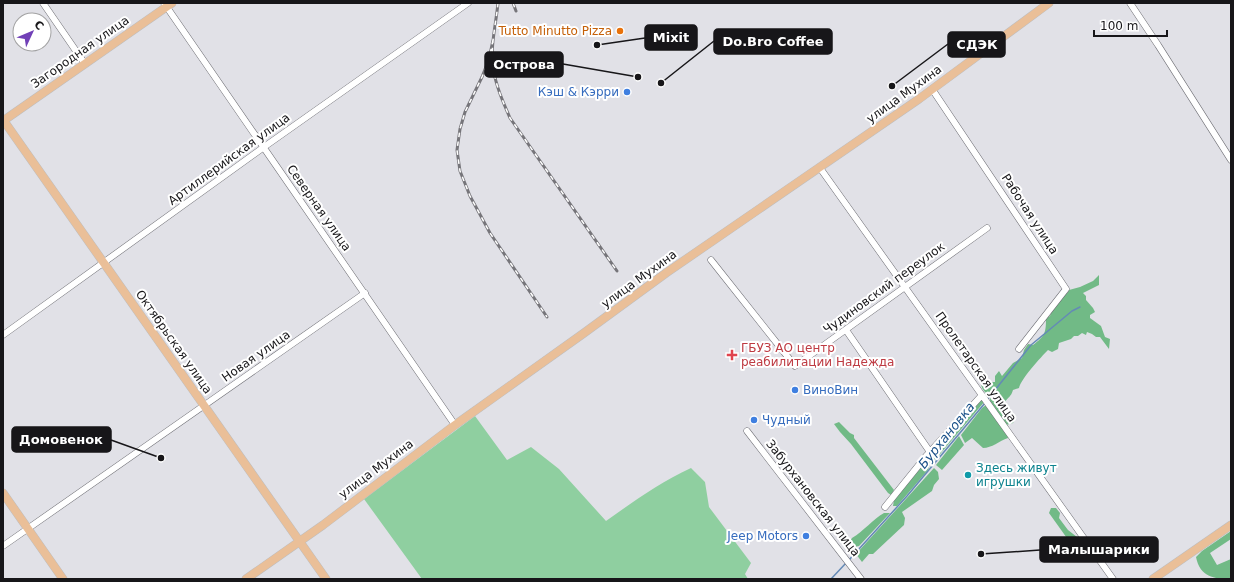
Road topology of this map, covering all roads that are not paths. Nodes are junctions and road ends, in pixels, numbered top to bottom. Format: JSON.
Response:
{"nodes":[{"id":1,"x":43,"y":3,"type":"edge"},
{"id":2,"x":468,"y":3,"type":"edge"},
{"id":3,"x":1049,"y":3,"type":"edge"},
{"id":4,"x":1130,"y":3,"type":"edge"},
{"id":5,"x":168,"y":4,"type":"edge"},
{"id":6,"x":85,"y":64,"type":"junction"},
{"id":7,"x":932,"y":89,"type":"junction"},
{"id":8,"x":3,"y":120,"type":"edge"},
{"id":9,"x":264,"y":147,"type":"junction"},
{"id":10,"x":1231,"y":160,"type":"edge"},
{"id":11,"x":820,"y":168,"type":"junction"},
{"id":12,"x":987,"y":228,"type":"dead end"},
{"id":13,"x":711,"y":260,"type":"dead end"},
{"id":14,"x":104,"y":262,"type":"junction"},
{"id":15,"x":905,"y":287,"type":"junction"},
{"id":16,"x":364,"y":294,"type":"junction"},
{"id":17,"x":846,"y":330,"type":"junction"},
{"id":18,"x":3,"y":335,"type":"edge"},
{"id":19,"x":1019,"y":349,"type":"dead end"},
{"id":20,"x":985,"y":399,"type":"junction"},
{"id":21,"x":204,"y":406,"type":"junction"},
{"id":22,"x":455,"y":424,"type":"junction"},
{"id":23,"x":747,"y":431,"type":"dead end"},
{"id":24,"x":930,"y":452,"type":"junction"},
{"id":25,"x":3,"y":493,"type":"edge"},
{"id":26,"x":884,"y":507,"type":"dead end"},
{"id":27,"x":1231,"y":525,"type":"edge"},
{"id":28,"x":28,"y":529,"type":"junction"},
{"id":29,"x":300,"y":541,"type":"junction"},
{"id":30,"x":3,"y":546,"type":"edge"},
{"id":31,"x":63,"y":579,"type":"edge"},
{"id":32,"x":246,"y":579,"type":"edge"},
{"id":33,"x":326,"y":579,"type":"edge"},
{"id":34,"x":861,"y":579,"type":"edge"},
{"id":35,"x":1114,"y":579,"type":"edge"},
{"id":36,"x":1152,"y":579,"type":"edge"}],
"edges":[{"from":1,"to":6,"type":"street"},
{"from":2,"to":9,"type":"street","name":"Артиллерийская улица"},
{"from":3,"to":7,"type":"main road","name":"улица Мухина"},
{"from":4,"to":10,"type":"street"},
{"from":5,"to":6,"type":"main road","name":"Загородная улица"},
{"from":5,"to":9,"type":"street","name":"Северная улица"},
{"from":6,"to":8,"type":"main road","name":"Загородная улица"},
{"from":7,"to":11,"type":"main road","name":"улица Мухина"},
{"from":7,"to":19,"type":"street","name":"Рабочая улица"},
{"from":8,"to":14,"type":"main road","name":"Октябрьская улица"},
{"from":9,"to":14,"type":"street","name":"Артиллерийская улица"},
{"from":9,"to":16,"type":"street","name":"Северная улица"},
{"from":11,"to":15,"type":"street","name":"Пролетарская улица"},
{"from":11,"to":22,"type":"main road","name":"улица Мухина"},
{"from":12,"to":15,"type":"street","name":"Чудиновский переулок"},
{"from":13,"to":17,"type":"street","name":"Чудиновский переулок"},
{"from":14,"to":18,"type":"street","name":"Артиллерийская улица"},
{"from":14,"to":21,"type":"main road","name":"Октябрьская улица"},
{"from":15,"to":17,"type":"street","name":"Чудиновский переулок"},
{"from":15,"to":20,"type":"street","name":"Пролетарская улица"},
{"from":16,"to":21,"type":"street","name":"Новая улица"},
{"from":16,"to":22,"type":"street","name":"Северная улица"},
{"from":17,"to":24,"type":"street"},
{"from":20,"to":24,"type":"street"},
{"from":20,"to":35,"type":"street","name":"Пролетарская улица"},
{"from":21,"to":28,"type":"street","name":"Новая улица"},
{"from":21,"to":29,"type":"main road","name":"Октябрьская улица"},
{"from":22,"to":29,"type":"main road","name":"улица Мухина"},
{"from":23,"to":34,"type":"street","name":"Забурхановская улица"},
{"from":24,"to":26,"type":"street"},
{"from":25,"to":28,"type":"main road"},
{"from":27,"to":36,"type":"main road"},
{"from":28,"to":30,"type":"street","name":"Новая улица"},
{"from":28,"to":31,"type":"main road"},
{"from":29,"to":32,"type":"main road","name":"улица Мухина"},
{"from":29,"to":33,"type":"main road","name":"Октябрьская улица"}]}
